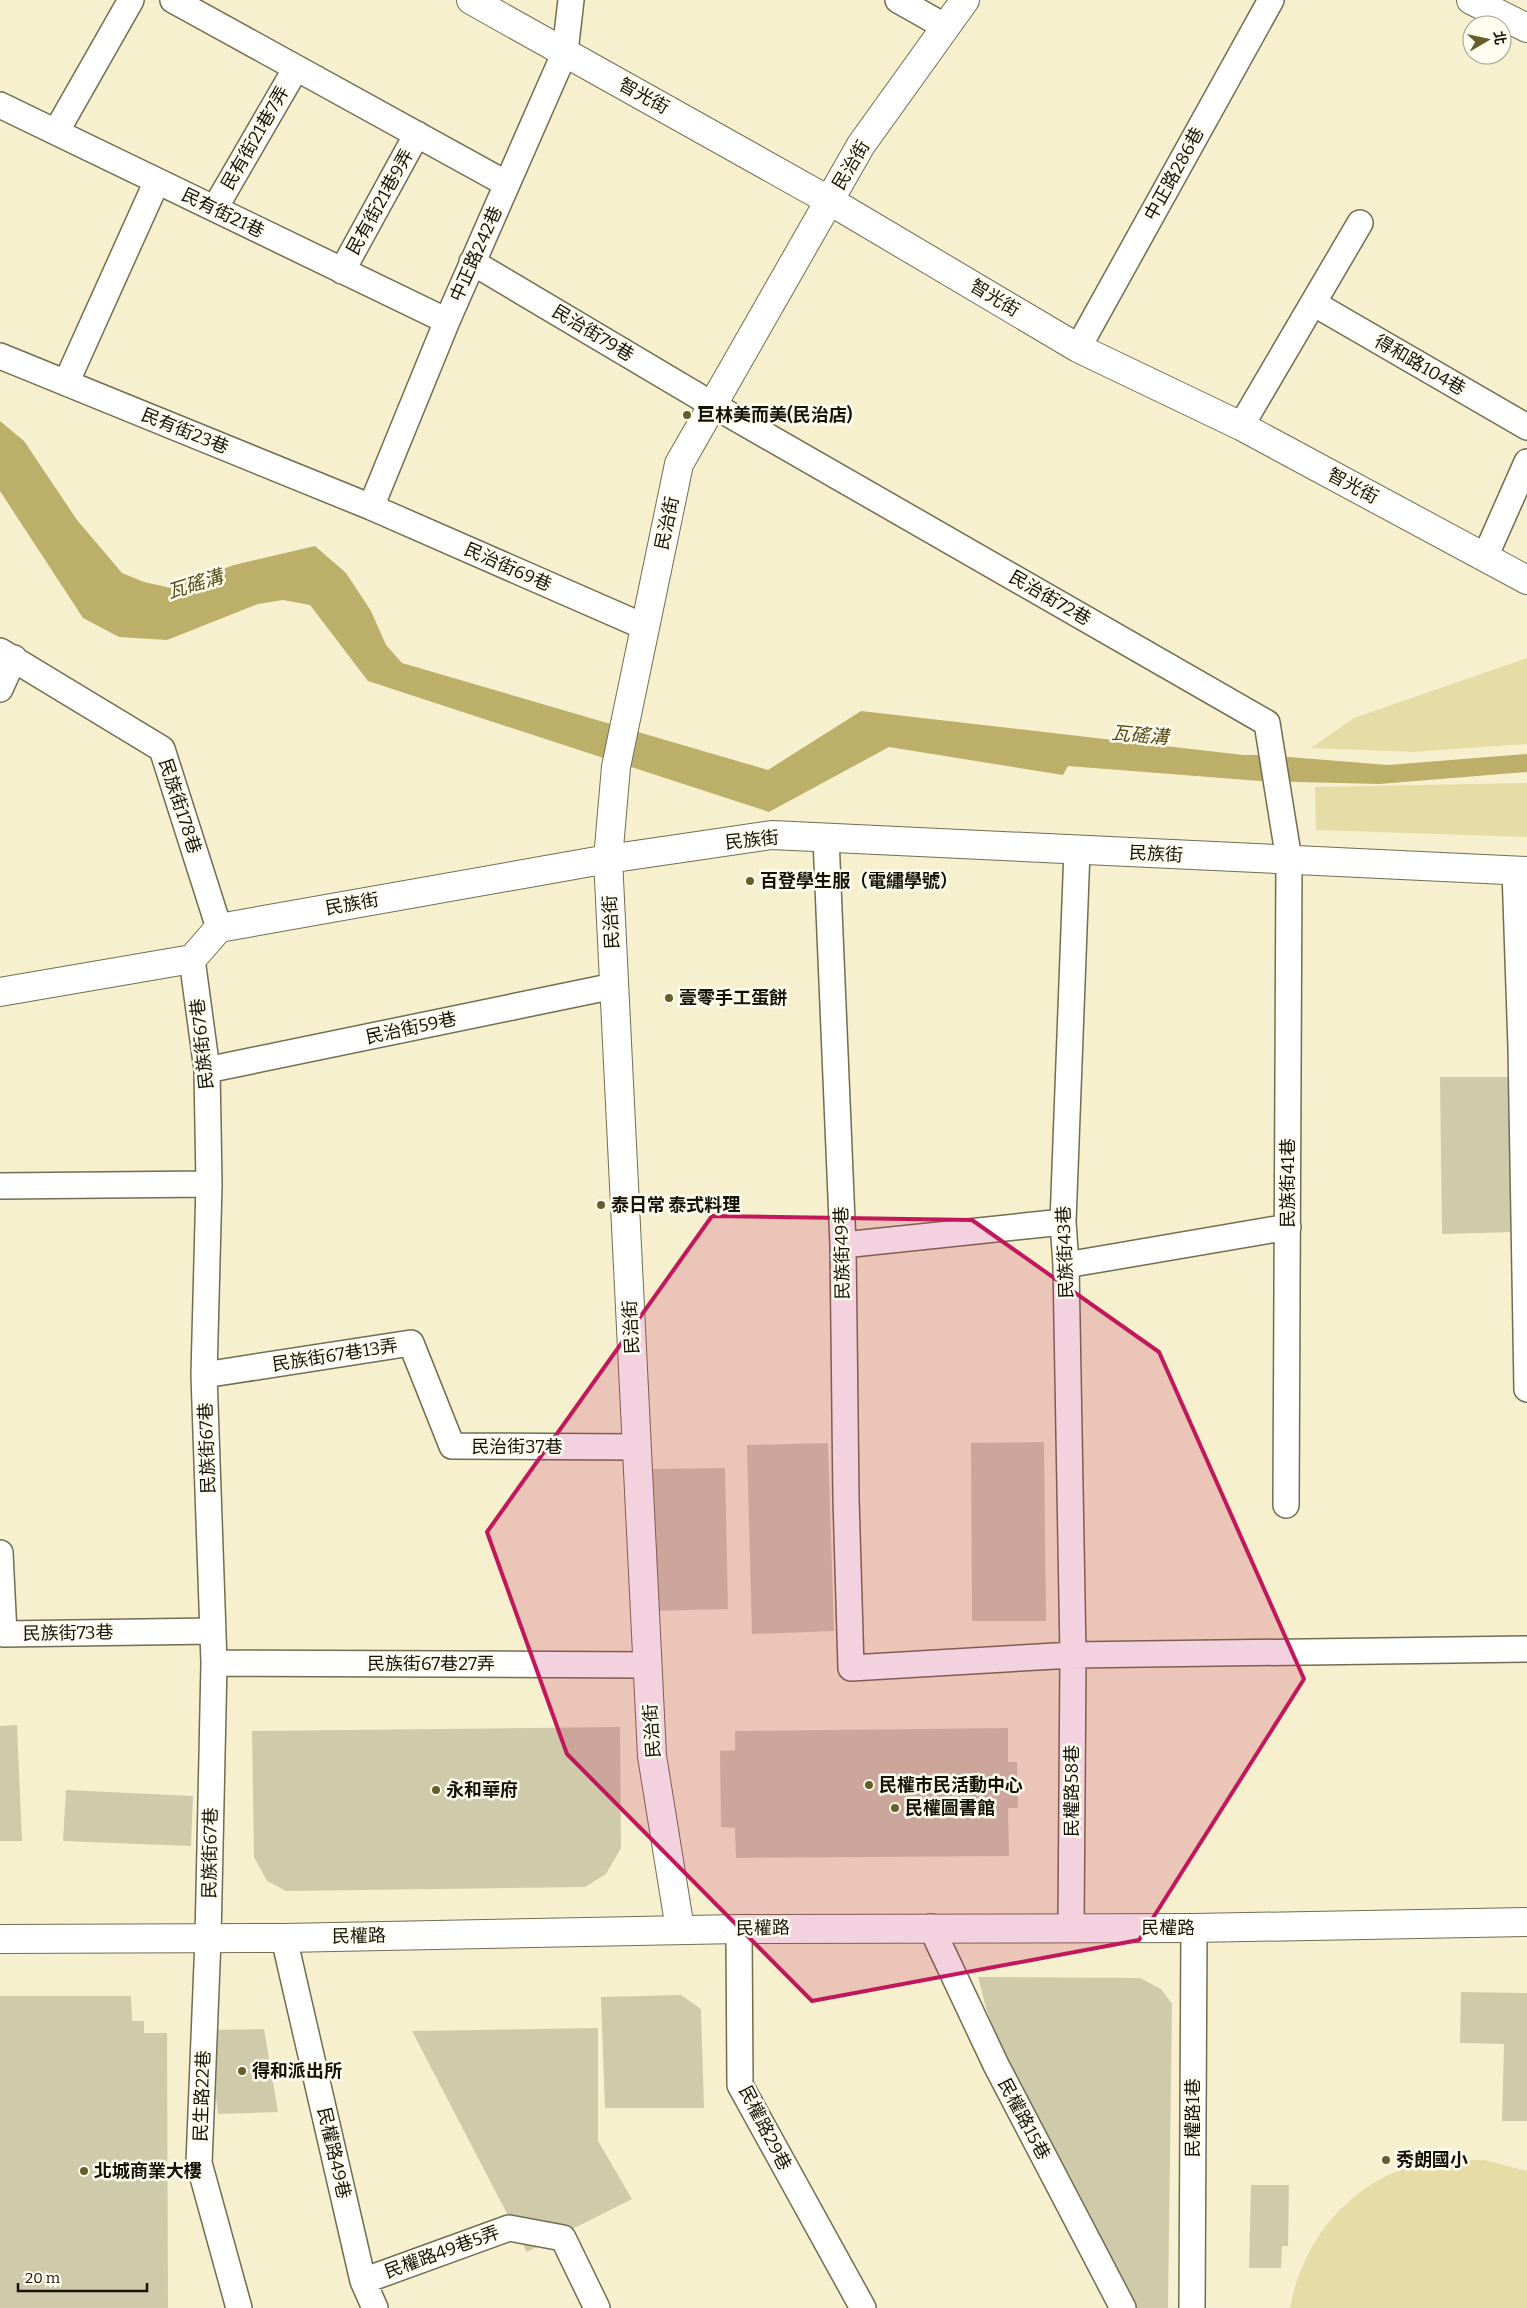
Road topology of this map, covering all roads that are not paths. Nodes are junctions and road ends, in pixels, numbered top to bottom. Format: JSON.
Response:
{"nodes":[{"id":1,"x":131,"y":0,"type":"edge"},
{"id":2,"x":173,"y":0,"type":"edge"},
{"id":3,"x":471,"y":0,"type":"edge"},
{"id":4,"x":571,"y":0,"type":"edge"},
{"id":5,"x":898,"y":0,"type":"edge"},
{"id":6,"x":965,"y":0,"type":"edge"},
{"id":7,"x":1271,"y":0,"type":"edge"},
{"id":8,"x":1471,"y":0,"type":"edge"},
{"id":9,"x":946,"y":27,"type":"junction"},
{"id":10,"x":1527,"y":28,"type":"edge"},
{"id":11,"x":565,"y":52,"type":"junction"},
{"id":12,"x":296,"y":68,"type":"junction"},
{"id":13,"x":0,"y":105,"type":"edge"},
{"id":14,"x":56,"y":132,"type":"junction"},
{"id":15,"x":417,"y":134,"type":"junction"},
{"id":16,"x":157,"y":181,"type":"junction"},
{"id":17,"x":507,"y":184,"type":"junction"},
{"id":18,"x":830,"y":201,"type":"junction"},
{"id":19,"x":214,"y":208,"type":"junction"},
{"id":20,"x":1360,"y":223,"type":"dead end"},
{"id":21,"x":472,"y":262,"type":"junction"},
{"id":22,"x":342,"y":271,"type":"junction"},
{"id":23,"x":1313,"y":303,"type":"junction"},
{"id":24,"x":446,"y":321,"type":"junction"},
{"id":25,"x":1078,"y":348,"type":"junction"},
{"id":26,"x":0,"y":356,"type":"edge"},
{"id":27,"x":66,"y":382,"type":"junction"},
{"id":28,"x":713,"y":405,"type":"junction"},
{"id":29,"x":1241,"y":426,"type":"junction"},
{"id":30,"x":1527,"y":427,"type":"edge"},
{"id":31,"x":1527,"y":462,"type":"edge"},
{"id":32,"x":371,"y":506,"type":"junction"},
{"id":33,"x":1485,"y":557,"type":"junction"},
{"id":34,"x":1527,"y":580,"type":"edge"},
{"id":35,"x":645,"y":627,"type":"junction"},
{"id":36,"x":7,"y":655,"type":"edge"},
{"id":37,"x":0,"y":689,"type":"edge"},
{"id":38,"x":826,"y":838,"type":"junction"},
{"id":39,"x":1076,"y":850,"type":"junction"},
{"id":40,"x":608,"y":859,"type":"junction"},
{"id":41,"x":1290,"y":860,"type":"junction"},
{"id":42,"x":1521,"y":871,"type":"edge"},
{"id":43,"x":219,"y":928,"type":"junction"},
{"id":44,"x":192,"y":959,"type":"junction"},
{"id":45,"x":614,"y":986,"type":"junction"},
{"id":46,"x":0,"y":992,"type":"edge"},
{"id":47,"x":1524,"y":1047,"type":"edge"},
{"id":48,"x":207,"y":1070,"type":"junction"},
{"id":49,"x":209,"y":1184,"type":"junction"},
{"id":50,"x":0,"y":1186,"type":"edge"},
{"id":51,"x":1063,"y":1222,"type":"junction"},
{"id":52,"x":1288,"y":1227,"type":"junction"},
{"id":53,"x":843,"y":1245,"type":"junction"},
{"id":54,"x":1066,"y":1265,"type":"junction"},
{"id":55,"x":204,"y":1375,"type":"junction"},
{"id":56,"x":1527,"y":1390,"type":"edge"},
{"id":57,"x":431,"y":1395,"type":"joint"},
{"id":58,"x":637,"y":1448,"type":"junction"},
{"id":59,"x":1286,"y":1505,"type":"dead end"},
{"id":60,"x":0,"y":1554,"type":"edge"},
{"id":61,"x":213,"y":1630,"type":"junction"},
{"id":62,"x":1527,"y":1649,"type":"edge"},
{"id":63,"x":1072,"y":1655,"type":"junction"},
{"id":64,"x":214,"y":1663,"type":"junction"},
{"id":65,"x":648,"y":1665,"type":"junction"},
{"id":66,"x":1527,"y":1922,"type":"edge"},
{"id":67,"x":931,"y":1927,"type":"junction"},
{"id":68,"x":1071,"y":1927,"type":"junction"},
{"id":69,"x":1194,"y":1928,"type":"junction"},
{"id":70,"x":680,"y":1929,"type":"junction"},
{"id":71,"x":738,"y":1929,"type":"junction"},
{"id":72,"x":208,"y":1938,"type":"junction"},
{"id":73,"x":284,"y":1938,"type":"junction"},
{"id":74,"x":0,"y":1939,"type":"edge"},
{"id":75,"x":363,"y":2281,"type":"junction"},
{"id":76,"x":239,"y":2308,"type":"edge"},
{"id":77,"x":375,"y":2308,"type":"edge"},
{"id":78,"x":596,"y":2308,"type":"edge"},
{"id":79,"x":863,"y":2308,"type":"edge"},
{"id":80,"x":1123,"y":2308,"type":"edge"},
{"id":81,"x":1192,"y":2308,"type":"edge"}],
"edges":[{"from":1,"to":14,"type":"lane"},
{"from":2,"to":12,"type":"lane"},
{"from":3,"to":11,"type":"street","name":"智光街"},
{"from":4,"to":11,"type":"lane","name":"中正路242巷"},
{"from":5,"to":9,"type":"lane"},
{"from":6,"to":9,"type":"street","name":"民治街"},
{"from":7,"to":25,"type":"lane","name":"中正路286巷"},
{"from":8,"to":10,"type":"street"},
{"from":9,"to":18,"type":"street","name":"民治街"},
{"from":11,"to":17,"type":"lane","name":"中正路242巷"},
{"from":11,"to":18,"type":"street","name":"智光街"},
{"from":12,"to":15,"type":"lane"},
{"from":12,"to":19,"type":"lane","name":"民有街21巷7弄"},
{"from":13,"to":14,"type":"lane","name":"民有街21巷"},
{"from":14,"to":16,"type":"lane","name":"民有街21巷"},
{"from":15,"to":17,"type":"lane"},
{"from":15,"to":22,"type":"lane","name":"民有街21巷9弄"},
{"from":16,"to":19,"type":"lane","name":"民有街21巷"},
{"from":16,"to":27,"type":"lane"},
{"from":17,"to":21,"type":"lane","name":"中正路242巷"},
{"from":18,"to":25,"type":"street","name":"智光街"},
{"from":18,"to":28,"type":"street","name":"民治街"},
{"from":19,"to":22,"type":"lane","name":"民有街21巷"},
{"from":20,"to":23,"type":"lane"},
{"from":21,"to":24,"type":"lane","name":"中正路242巷"},
{"from":21,"to":28,"type":"lane","name":"民治街79巷"},
{"from":22,"to":24,"type":"lane","name":"民有街21巷"},
{"from":23,"to":29,"type":"lane"},
{"from":23,"to":30,"type":"lane","name":"得和路104巷"},
{"from":24,"to":32,"type":"lane","name":"中正路242巷"},
{"from":25,"to":29,"type":"street","name":"智光街"},
{"from":26,"to":27,"type":"lane","name":"民有街23巷"},
{"from":27,"to":32,"type":"lane","name":"民有街23巷"},
{"from":28,"to":35,"type":"street","name":"民治街"},
{"from":28,"to":41,"type":"lane","name":"民治街72巷"},
{"from":29,"to":33,"type":"street","name":"智光街"},
{"from":31,"to":33,"type":"lane"},
{"from":32,"to":35,"type":"lane","name":"民治街69巷"},
{"from":33,"to":34,"type":"street","name":"智光街"},
{"from":35,"to":40,"type":"street","name":"民治街"},
{"from":36,"to":37,"type":"lane"},
{"from":36,"to":43,"type":"lane","name":"民族街178巷"},
{"from":38,"to":39,"type":"street","name":"民族街"},
{"from":38,"to":40,"type":"street","name":"民族街"},
{"from":38,"to":53,"type":"lane","name":"民族街49巷"},
{"from":39,"to":41,"type":"street","name":"民族街"},
{"from":39,"to":51,"type":"lane","name":"民族街43巷"},
{"from":40,"to":43,"type":"street","name":"民族街"},
{"from":40,"to":45,"type":"street","name":"民治街"},
{"from":41,"to":42,"type":"street","name":"民族街"},
{"from":41,"to":52,"type":"lane","name":"民族街41巷"},
{"from":42,"to":47,"type":"lane"},
{"from":43,"to":44,"type":"street"},
{"from":44,"to":46,"type":"street"},
{"from":44,"to":48,"type":"lane","name":"民族街67巷"},
{"from":45,"to":48,"type":"lane","name":"民治街59巷"},
{"from":45,"to":58,"type":"street","name":"民治街"},
{"from":47,"to":56,"type":"lane"},
{"from":48,"to":49,"type":"lane","name":"民族街67巷"},
{"from":49,"to":50,"type":"lane"},
{"from":49,"to":55,"type":"lane","name":"民族街67巷"},
{"from":51,"to":53,"type":"lane"},
{"from":51,"to":54,"type":"lane","name":"民族街43巷"},
{"from":52,"to":54,"type":"lane"},
{"from":52,"to":59,"type":"lane","name":"民族街41巷"},
{"from":53,"to":63,"type":"lane","name":"民族街49巷"},
{"from":54,"to":63,"type":"lane","name":"民族街43巷"},
{"from":55,"to":57,"type":"lane","name":"民族街67巷13弄"},
{"from":55,"to":61,"type":"lane","name":"民族街67巷"},
{"from":57,"to":58,"type":"lane","name":"民治街37巷"},
{"from":58,"to":65,"type":"street","name":"民治街"},
{"from":60,"to":61,"type":"lane","name":"民族街73巷"},
{"from":61,"to":64,"type":"lane","name":"民族街67巷"},
{"from":62,"to":63,"type":"lane"},
{"from":63,"to":68,"type":"lane","name":"民權路58巷"},
{"from":64,"to":65,"type":"lane","name":"民族街67巷27弄"},
{"from":64,"to":72,"type":"lane","name":"民族街67巷"},
{"from":65,"to":70,"type":"street","name":"民治街"},
{"from":66,"to":69,"type":"street","name":"民權路"},
{"from":67,"to":68,"type":"street","name":"民權路"},
{"from":67,"to":71,"type":"street","name":"民權路"},
{"from":67,"to":80,"type":"lane","name":"民權路15巷"},
{"from":68,"to":69,"type":"street","name":"民權路"},
{"from":69,"to":81,"type":"lane","name":"民權路1巷"},
{"from":70,"to":71,"type":"street","name":"民權路"},
{"from":70,"to":73,"type":"street","name":"民權路"},
{"from":71,"to":79,"type":"lane","name":"民權路29巷"},
{"from":72,"to":73,"type":"street","name":"民權路"},
{"from":72,"to":74,"type":"street","name":"民權路"},
{"from":72,"to":76,"type":"lane","name":"民生路22巷"},
{"from":73,"to":75,"type":"lane","name":"民權路49巷"},
{"from":75,"to":77,"type":"lane","name":"民權路49巷"},
{"from":75,"to":78,"type":"lane","name":"民權路49巷5弄"}]}
